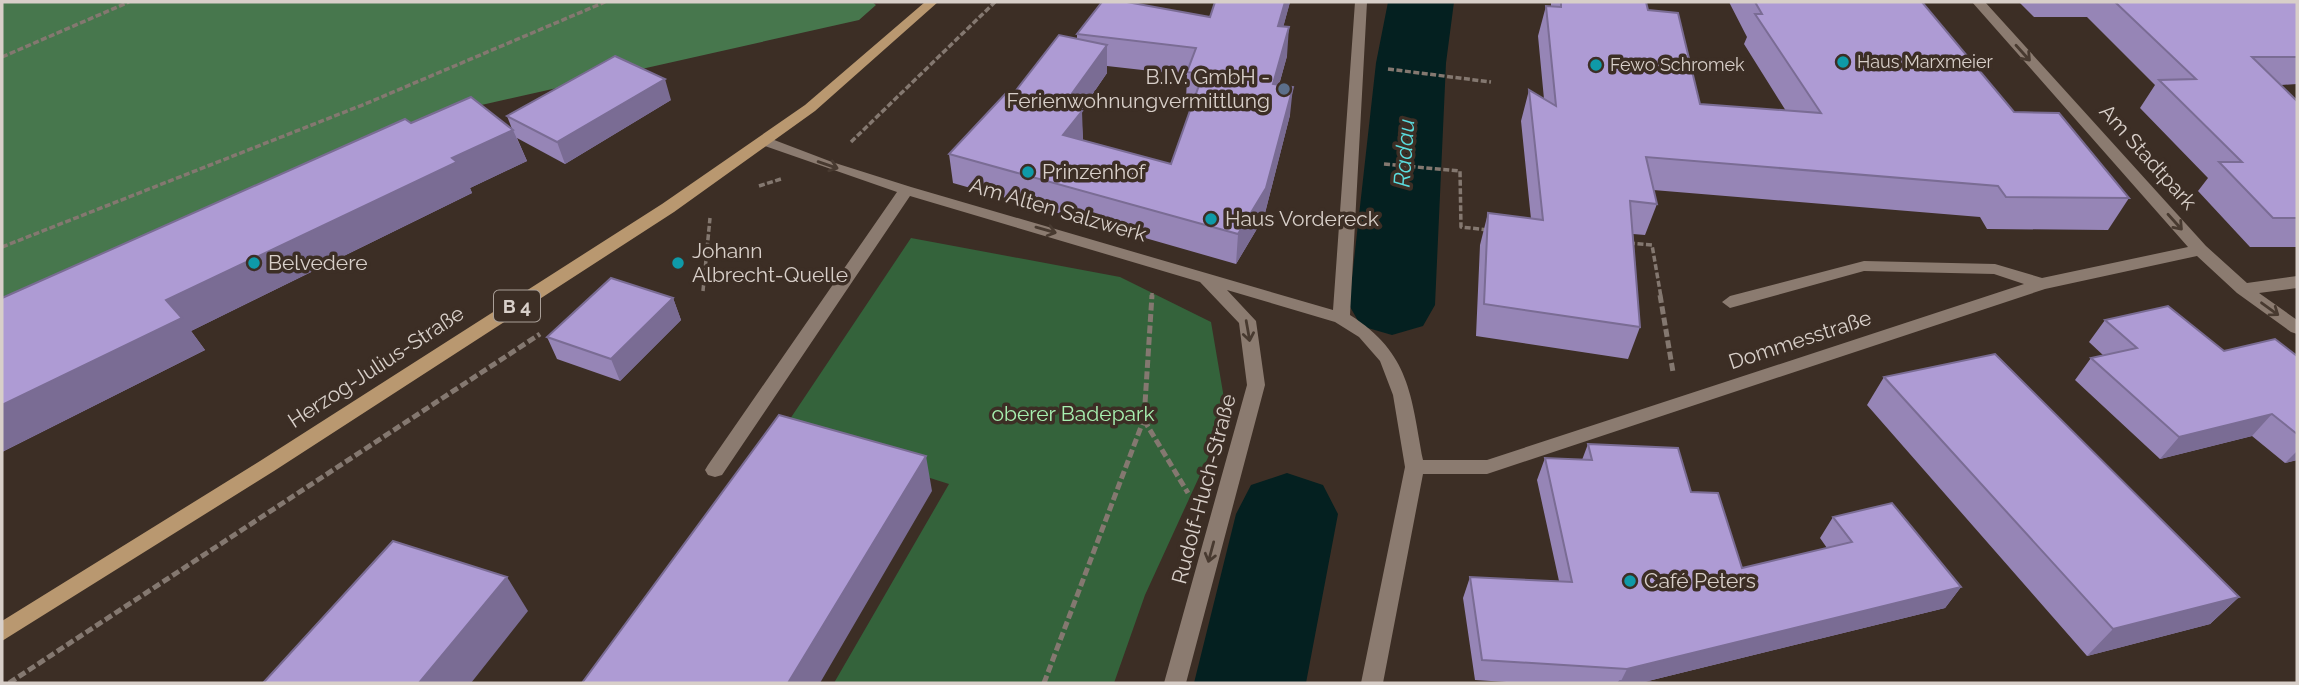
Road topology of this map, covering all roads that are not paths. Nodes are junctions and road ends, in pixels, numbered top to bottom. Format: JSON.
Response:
{"nodes":[{"id":1,"x":932,"y":2,"type":"edge"},
{"id":2,"x":1361,"y":2,"type":"edge"},
{"id":3,"x":1978,"y":2,"type":"edge"},
{"id":4,"x":764,"y":141,"type":"junction"},
{"id":5,"x":906,"y":190,"type":"junction"},
{"id":6,"x":2200,"y":250,"type":"junction"},
{"id":7,"x":1207,"y":279,"type":"junction"},
{"id":8,"x":2297,"y":282,"type":"edge"},
{"id":9,"x":2042,"y":284,"type":"junction"},
{"id":10,"x":2243,"y":289,"type":"junction"},
{"id":11,"x":1730,"y":302,"type":"dead end"},
{"id":12,"x":1341,"y":318,"type":"junction"},
{"id":13,"x":2297,"y":328,"type":"edge"},
{"id":14,"x":1415,"y":467,"type":"junction"},
{"id":15,"x":715,"y":470,"type":"dead end"},
{"id":16,"x":7,"y":627,"type":"edge"},
{"id":17,"x":1175,"y":683,"type":"edge"},
{"id":18,"x":1372,"y":683,"type":"edge"}],
"edges":[{"from":1,"to":4,"type":"main road","name":"Herzog-Julius-Straße","number":"B 4"},
{"from":2,"to":12,"type":"street"},
{"from":3,"to":6,"type":"street","name":"Am Stadtpark","one_way":true},
{"from":4,"to":5,"type":"street","name":"Am Alten Salzwerk"},
{"from":4,"to":16,"type":"main road","name":"Herzog-Julius-Straße","number":"B 4"},
{"from":5,"to":7,"type":"street","name":"Am Alten Salzwerk","one_way":true},
{"from":5,"to":15,"type":"street"},
{"from":6,"to":9,"type":"street","name":"Dommesstraße"},
{"from":6,"to":10,"type":"street","name":"Am Stadtpark"},
{"from":7,"to":12,"type":"street","name":"Am Alten Salzwerk"},
{"from":7,"to":17,"type":"street","name":"Rudolf-Huch-Straße","one_way":true},
{"from":8,"to":10,"type":"street"},
{"from":9,"to":11,"type":"street"},
{"from":9,"to":14,"type":"street","name":"Dommesstraße"},
{"from":10,"to":13,"type":"street","name":"Am Stadtpark","one_way":true},
{"from":12,"to":14,"type":"street","name":"Am Alten Salzwerk"},
{"from":14,"to":18,"type":"street"}]}
